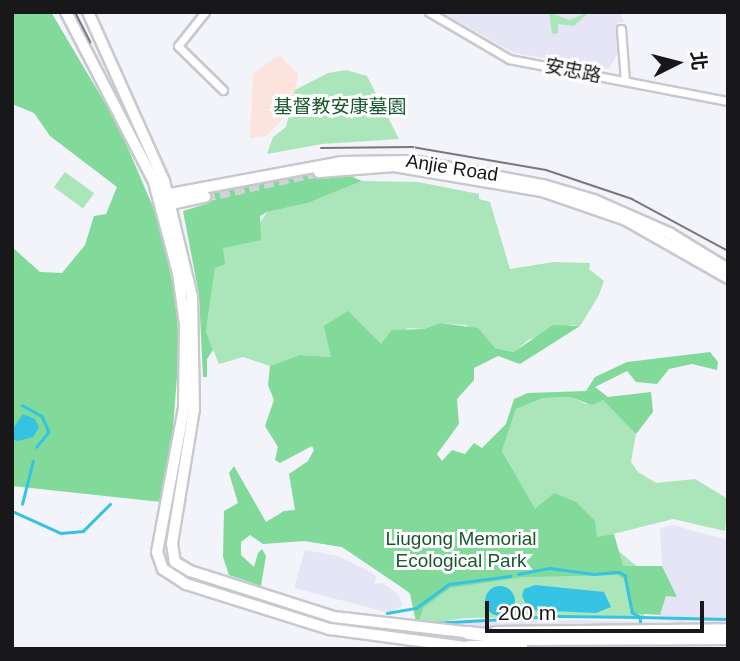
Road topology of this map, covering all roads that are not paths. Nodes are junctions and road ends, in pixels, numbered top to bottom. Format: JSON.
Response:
{"nodes":[{"id":1,"x":66,"y":12,"type":"edge"},
{"id":2,"x":88,"y":12,"type":"edge"},
{"id":3,"x":205,"y":12,"type":"edge"},
{"id":4,"x":429,"y":12,"type":"edge"},
{"id":5,"x":621,"y":29,"type":"dead end"},
{"id":6,"x":625,"y":81,"type":"junction"},
{"id":7,"x":223,"y":90,"type":"dead end"},
{"id":8,"x":728,"y":101,"type":"edge"},
{"id":9,"x":342,"y":165,"type":"junction"},
{"id":10,"x":319,"y":172,"type":"tunnel mouth"},
{"id":11,"x":205,"y":197,"type":"tunnel mouth"},
{"id":12,"x":165,"y":200,"type":"junction"},
{"id":13,"x":727,"y":274,"type":"edge"},
{"id":14,"x":190,"y":372,"type":"junction"},
{"id":15,"x":728,"y":629,"type":"edge"},
{"id":16,"x":468,"y":633,"type":"junction"},
{"id":17,"x":728,"y":638,"type":"edge"},
{"id":18,"x":728,"y":645,"type":"edge"},
{"id":19,"x":475,"y":648,"type":"edge"}],
"edges":[{"from":1,"to":12,"type":"street"},
{"from":2,"to":12,"type":"street"},
{"from":3,"to":7,"type":"street"},
{"from":4,"to":6,"type":"street","name":"安忠路"},
{"from":5,"to":6,"type":"street"},
{"from":6,"to":8,"type":"street","name":"安忠路"},
{"from":9,"to":10,"type":"street","name":"Anjie Road"},
{"from":9,"to":12,"type":"street","name":"Anjie Road"},
{"from":9,"to":13,"type":"street","name":"Anjie Road"},
{"from":11,"to":12,"type":"street"},
{"from":12,"to":14,"type":"street"},
{"from":14,"to":16,"type":"street"},
{"from":14,"to":19,"type":"street"},
{"from":15,"to":16,"type":"street"},
{"from":16,"to":17,"type":"highway"},
{"from":18,"to":19,"type":"highway"}]}
